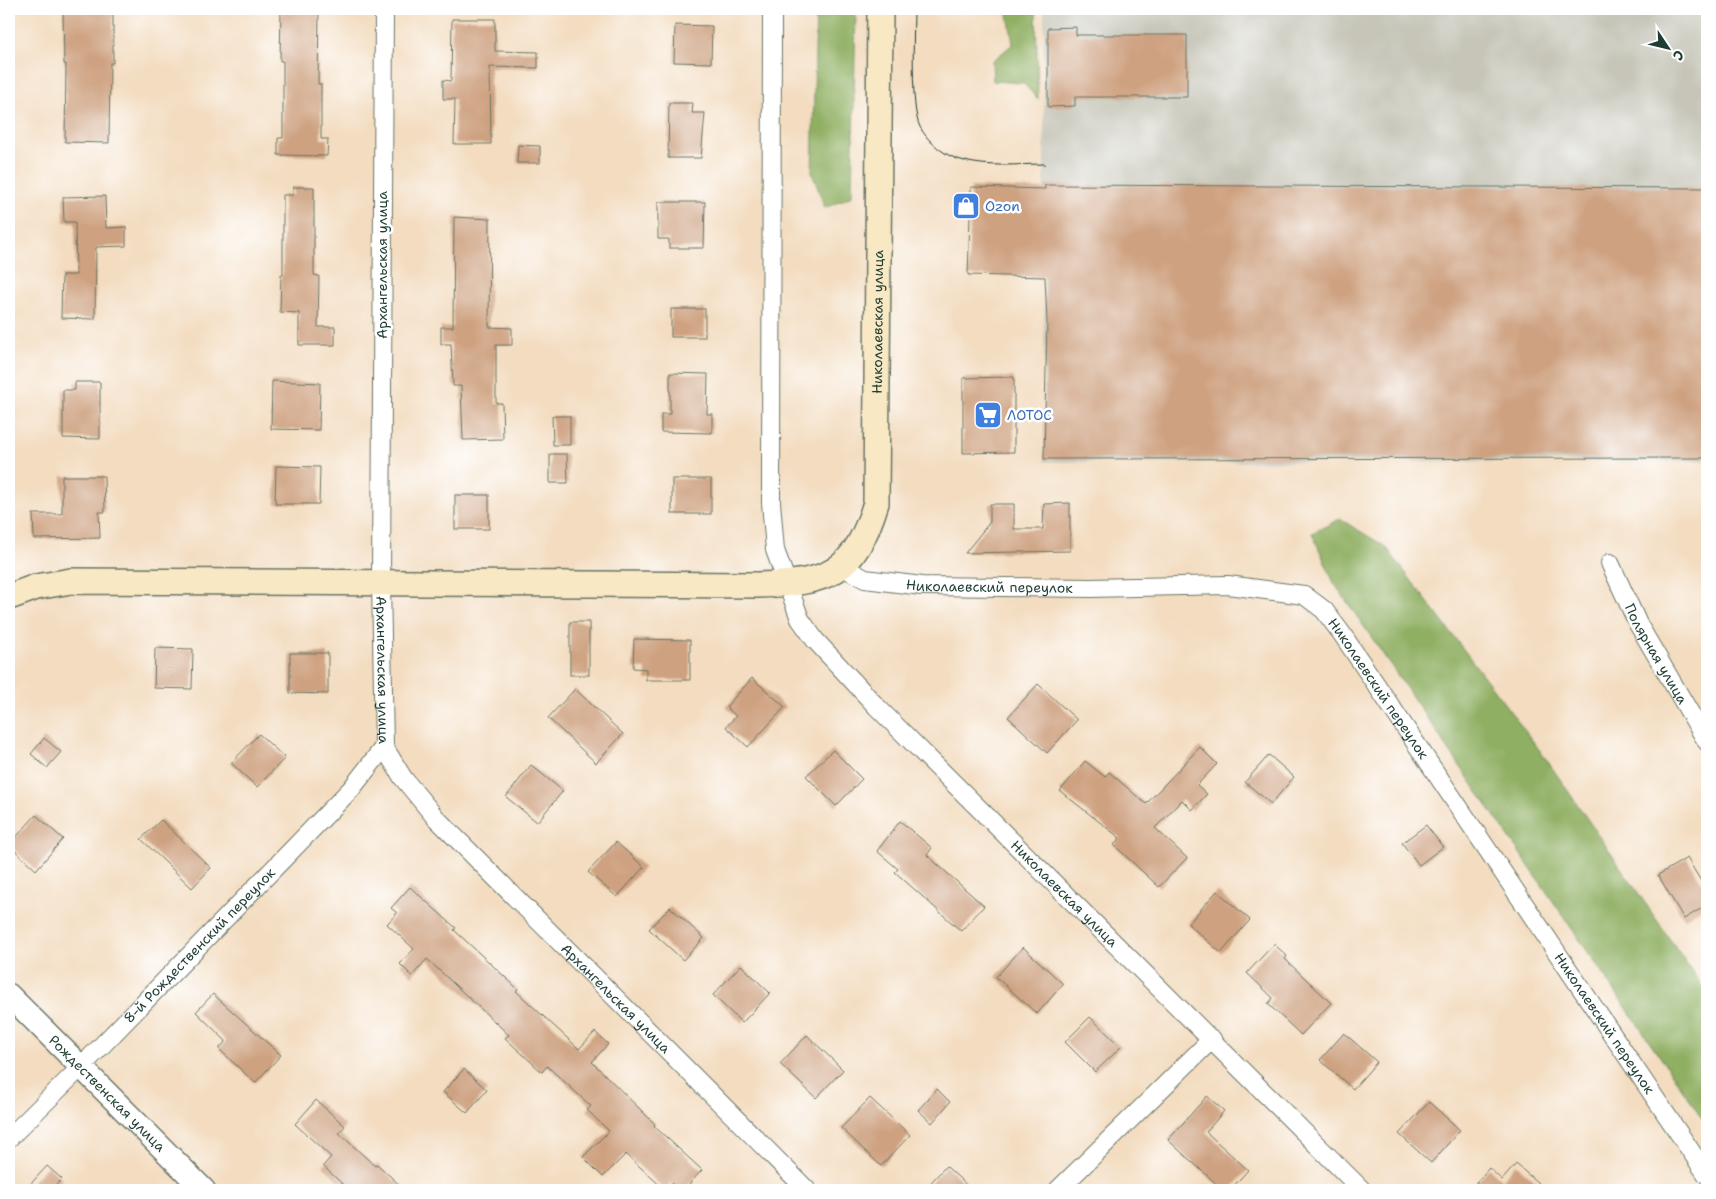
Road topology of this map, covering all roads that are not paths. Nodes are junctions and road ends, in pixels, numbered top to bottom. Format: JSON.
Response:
{"nodes":[{"id":1,"x":384,"y":9,"type":"edge"},
{"id":2,"x":772,"y":9,"type":"edge"},
{"id":3,"x":880,"y":9,"type":"edge"},
{"id":4,"x":1610,"y":563,"type":"dead end"},
{"id":5,"x":841,"y":566,"type":"junction"},
{"id":6,"x":381,"y":582,"type":"junction"},
{"id":7,"x":787,"y":584,"type":"junction"},
{"id":8,"x":9,"y":597,"type":"edge"},
{"id":9,"x":1707,"y":742,"type":"edge"},
{"id":10,"x":384,"y":747,"type":"junction"},
{"id":11,"x":9,"y":995,"type":"edge"},
{"id":12,"x":1212,"y":1038,"type":"junction"},
{"id":13,"x":81,"y":1067,"type":"junction"},
{"id":14,"x":9,"y":1138,"type":"edge"},
{"id":15,"x":1707,"y":1175,"type":"edge"},
{"id":16,"x":204,"y":1190,"type":"edge"},
{"id":17,"x":807,"y":1190,"type":"edge"},
{"id":18,"x":1058,"y":1190,"type":"edge"},
{"id":19,"x":1362,"y":1190,"type":"edge"}],
"edges":[{"from":1,"to":6,"type":"street","name":"Архангельская улица"},
{"from":2,"to":7,"type":"street","name":"Николаевская улица"},
{"from":3,"to":5,"type":"main road","name":"Николаевская улица"},
{"from":4,"to":9,"type":"street","name":"Полярная улица"},
{"from":5,"to":7,"type":"main road","name":"Николаевская улица"},
{"from":5,"to":15,"type":"street","name":"Николаевский переулок"},
{"from":6,"to":7,"type":"main road"},
{"from":6,"to":8,"type":"main road"},
{"from":6,"to":10,"type":"street","name":"Архангельская улица"},
{"from":7,"to":12,"type":"street","name":"Николаевская улица"},
{"from":10,"to":13,"type":"street","name":"8-й Рождественский переулок"},
{"from":10,"to":17,"type":"street","name":"Архангельская улица"},
{"from":11,"to":13,"type":"street","name":"Рождественская улица"},
{"from":12,"to":18,"type":"street"},
{"from":12,"to":19,"type":"street","name":"Николаевская улица"},
{"from":13,"to":14,"type":"street","name":"8-й Рождественский переулок"},
{"from":13,"to":16,"type":"street","name":"Рождественская улица"}]}
